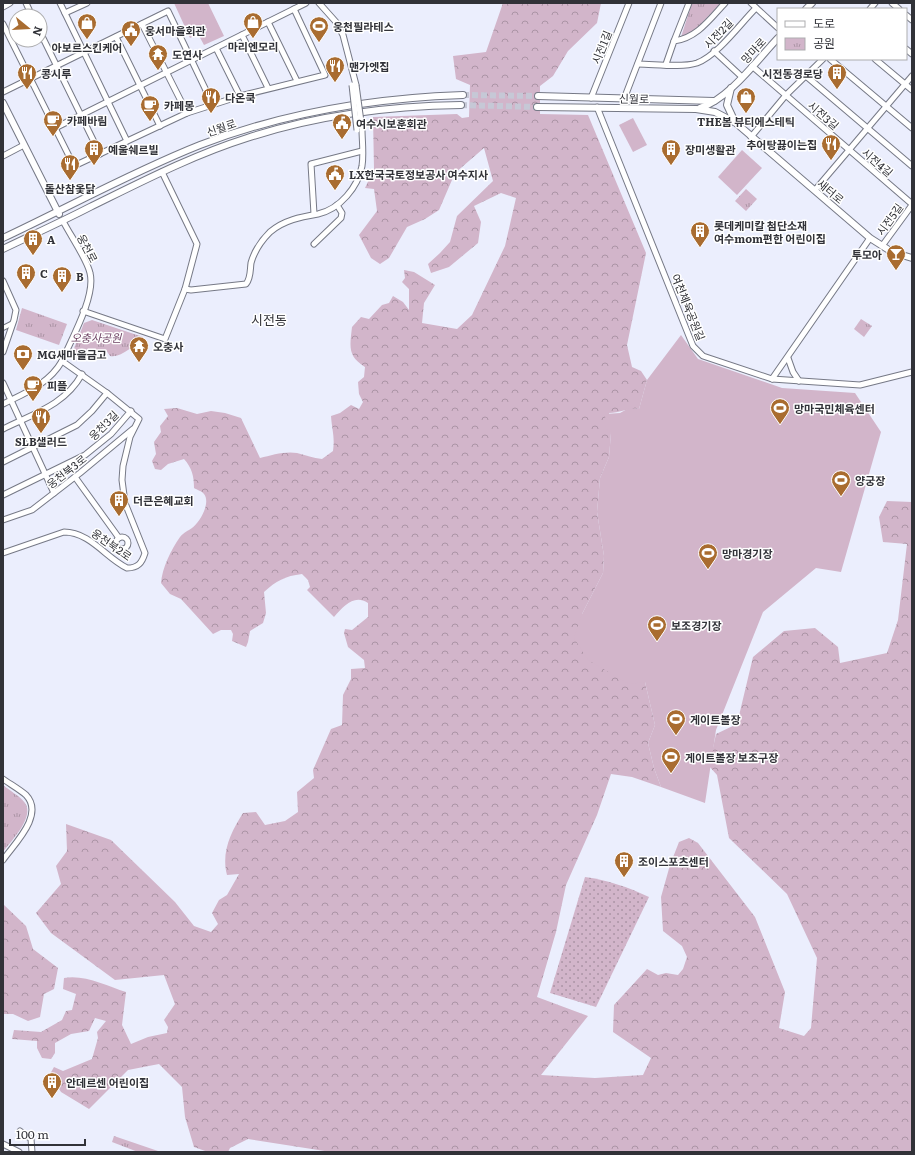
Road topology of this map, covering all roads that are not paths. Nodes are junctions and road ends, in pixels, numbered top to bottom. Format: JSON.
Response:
{"nodes":[{"id":1,"x":10,"y":3,"type":"edge"},
{"id":2,"x":60,"y":3,"type":"edge"},
{"id":3,"x":87,"y":3,"type":"edge"},
{"id":4,"x":306,"y":3,"type":"edge"},
{"id":5,"x":319,"y":3,"type":"edge"},
{"id":6,"x":629,"y":3,"type":"edge"},
{"id":7,"x":661,"y":3,"type":"edge"},
{"id":8,"x":689,"y":3,"type":"edge"},
{"id":9,"x":725,"y":3,"type":"edge"},
{"id":10,"x":751,"y":3,"type":"edge"},
{"id":11,"x":3,"y":7,"type":"edge"},
{"id":12,"x":756,"y":8,"type":"junction"},
{"id":13,"x":294,"y":9,"type":"junction"},
{"id":14,"x":65,"y":13,"type":"junction"},
{"id":15,"x":268,"y":22,"type":"junction"},
{"id":16,"x":3,"y":24,"type":"edge"},
{"id":17,"x":142,"y":24,"type":"junction"},
{"id":18,"x":777,"y":27,"type":"edge"},
{"id":19,"x":242,"y":35,"type":"junction"},
{"id":20,"x":116,"y":37,"type":"junction"},
{"id":21,"x":777,"y":39,"type":"edge"},
{"id":22,"x":674,"y":41,"type":"junction"},
{"id":23,"x":48,"y":48,"type":"edge"},
{"id":24,"x":216,"y":48,"type":"junction"},
{"id":25,"x":714,"y":51,"type":"junction"},
{"id":26,"x":84,"y":52,"type":"junction"},
{"id":27,"x":191,"y":60,"type":"junction"},
{"id":28,"x":822,"y":60,"type":"edge"},
{"id":29,"x":831,"y":60,"type":"edge"},
{"id":30,"x":876,"y":60,"type":"edge"},
{"id":31,"x":638,"y":64,"type":"junction"},
{"id":32,"x":666,"y":64,"type":"junction"},
{"id":33,"x":56,"y":66,"type":"junction"},
{"id":34,"x":752,"y":66,"type":"junction"},
{"id":35,"x":167,"y":72,"type":"junction"},
{"id":36,"x":806,"y":76,"type":"junction"},
{"id":37,"x":912,"y":76,"type":"edge"},
{"id":38,"x":742,"y":77,"type":"junction"},
{"id":39,"x":30,"y":78,"type":"junction"},
{"id":40,"x":297,"y":82,"type":"junction"},
{"id":41,"x":905,"y":84,"type":"junction"},
{"id":42,"x":140,"y":86,"type":"junction"},
{"id":43,"x":268,"y":88,"type":"junction"},
{"id":44,"x":732,"y":88,"type":"junction"},
{"id":45,"x":912,"y":90,"type":"edge"},
{"id":46,"x":3,"y":92,"type":"edge"},
{"id":47,"x":463,"y":95,"type":"tunnel mouth"},
{"id":48,"x":786,"y":95,"type":"junction"},
{"id":49,"x":240,"y":96,"type":"junction"},
{"id":50,"x":538,"y":96,"type":"tunnel mouth"},
{"id":51,"x":591,"y":98,"type":"junction"},
{"id":52,"x":624,"y":99,"type":"junction"},
{"id":53,"x":714,"y":101,"type":"junction"},
{"id":54,"x":108,"y":102,"type":"junction"},
{"id":55,"x":3,"y":103,"type":"edge"},
{"id":56,"x":213,"y":105,"type":"junction"},
{"id":57,"x":461,"y":105,"type":"tunnel mouth"},
{"id":58,"x":537,"y":106,"type":"tunnel mouth"},
{"id":59,"x":886,"y":106,"type":"junction"},
{"id":60,"x":597,"y":107,"type":"junction"},
{"id":61,"x":696,"y":109,"type":"junction"},
{"id":62,"x":187,"y":114,"type":"junction"},
{"id":63,"x":81,"y":115,"type":"junction"},
{"id":64,"x":736,"y":123,"type":"junction"},
{"id":65,"x":160,"y":126,"type":"junction"},
{"id":66,"x":55,"y":128,"type":"junction"},
{"id":67,"x":868,"y":128,"type":"junction"},
{"id":68,"x":912,"y":128,"type":"edge"},
{"id":69,"x":751,"y":137,"type":"junction"},
{"id":70,"x":127,"y":142,"type":"junction"},
{"id":71,"x":24,"y":145,"type":"junction"},
{"id":72,"x":849,"y":150,"type":"junction"},
{"id":73,"x":362,"y":151,"type":"junction"},
{"id":74,"x":100,"y":154,"type":"junction"},
{"id":75,"x":3,"y":156,"type":"edge"},
{"id":76,"x":912,"y":166,"type":"edge"},
{"id":77,"x":162,"y":172,"type":"junction"},
{"id":78,"x":815,"y":190,"type":"junction"},
{"id":79,"x":337,"y":205,"type":"junction"},
{"id":80,"x":912,"y":205,"type":"edge"},
{"id":81,"x":58,"y":212,"type":"junction"},
{"id":82,"x":314,"y":214,"type":"junction"},
{"id":83,"x":63,"y":221,"type":"junction"},
{"id":84,"x":3,"y":238,"type":"edge"},
{"id":85,"x":870,"y":238,"type":"junction"},
{"id":86,"x":18,"y":242,"type":"junction"},
{"id":87,"x":314,"y":244,"type":"dead end"},
{"id":88,"x":882,"y":246,"type":"junction"},
{"id":89,"x":3,"y":249,"type":"edge"},
{"id":90,"x":3,"y":254,"type":"edge"},
{"id":91,"x":912,"y":258,"type":"edge"},
{"id":92,"x":3,"y":281,"type":"edge"},
{"id":93,"x":184,"y":289,"type":"junction"},
{"id":94,"x":5,"y":291,"type":"edge"},
{"id":95,"x":83,"y":312,"type":"junction"},
{"id":96,"x":13,"y":323,"type":"junction"},
{"id":97,"x":3,"y":328,"type":"edge"},
{"id":98,"x":3,"y":352,"type":"edge"},
{"id":99,"x":788,"y":358,"type":"junction"},
{"id":100,"x":62,"y":361,"type":"junction"},
{"id":101,"x":912,"y":372,"type":"edge"},
{"id":102,"x":82,"y":374,"type":"junction"},
{"id":103,"x":772,"y":379,"type":"junction"},
{"id":104,"x":800,"y":381,"type":"junction"},
{"id":105,"x":3,"y":383,"type":"edge"},
{"id":106,"x":107,"y":393,"type":"junction"},
{"id":107,"x":11,"y":400,"type":"junction"},
{"id":108,"x":3,"y":404,"type":"edge"},
{"id":109,"x":131,"y":411,"type":"junction"},
{"id":110,"x":21,"y":420,"type":"junction"},
{"id":111,"x":135,"y":427,"type":"junction"},
{"id":112,"x":3,"y":429,"type":"edge"},
{"id":113,"x":116,"y":444,"type":"junction"},
{"id":114,"x":33,"y":447,"type":"junction"},
{"id":115,"x":126,"y":452,"type":"junction"},
{"id":116,"x":3,"y":462,"type":"edge"},
{"id":117,"x":45,"y":474,"type":"junction"},
{"id":118,"x":75,"y":477,"type":"junction"},
{"id":119,"x":54,"y":493,"type":"junction"},
{"id":120,"x":3,"y":495,"type":"edge"},
{"id":121,"x":3,"y":520,"type":"edge"},
{"id":122,"x":119,"y":538,"type":"dead end"},
{"id":123,"x":3,"y":553,"type":"edge"},
{"id":124,"x":3,"y":779,"type":"edge"},
{"id":125,"x":3,"y":860,"type":"edge"},
{"id":126,"x":20,"y":1131,"type":"dead end"},
{"id":127,"x":3,"y":1144,"type":"edge"},
{"id":128,"x":20,"y":1152,"type":"edge"},
{"id":129,"x":32,"y":1152,"type":"edge"}],
"edges":[{"from":1,"to":11,"type":"street"},
{"from":2,"to":14,"type":"street"},
{"from":3,"to":14,"type":"street"},
{"from":4,"to":13,"type":"street"},
{"from":5,"to":73,"type":"street","bridge":true},
{"from":6,"to":51,"type":"street","name":"시전1길"},
{"from":7,"to":31,"type":"street"},
{"from":8,"to":22,"type":"street"},
{"from":9,"to":22,"type":"street","name":"시전2길"},
{"from":10,"to":12,"type":"street"},
{"from":12,"to":18,"type":"street"},
{"from":12,"to":25,"type":"street","name":"시전2길"},
{"from":13,"to":15,"type":"street"},
{"from":13,"to":40,"type":"street"},
{"from":14,"to":26,"type":"street"},
{"from":15,"to":19,"type":"street"},
{"from":15,"to":40,"type":"street"},
{"from":16,"to":39,"type":"street"},
{"from":17,"to":20,"type":"street"},
{"from":17,"to":27,"type":"street"},
{"from":17,"to":35,"type":"street"},
{"from":19,"to":24,"type":"street"},
{"from":19,"to":43,"type":"street"},
{"from":20,"to":26,"type":"street"},
{"from":20,"to":42,"type":"street"},
{"from":21,"to":34,"type":"street","name":"망마로"},
{"from":22,"to":32,"type":"street"},
{"from":23,"to":33,"type":"street"},
{"from":24,"to":27,"type":"street"},
{"from":24,"to":49,"type":"street"},
{"from":25,"to":32,"type":"street","name":"시전2길"},
{"from":25,"to":38,"type":"street"},
{"from":26,"to":33,"type":"street"},
{"from":26,"to":54,"type":"street"},
{"from":27,"to":35,"type":"street"},
{"from":27,"to":56,"type":"street"},
{"from":28,"to":36,"type":"street"},
{"from":29,"to":59,"type":"street"},
{"from":30,"to":41,"type":"street"},
{"from":31,"to":32,"type":"street","name":"시전2길"},
{"from":31,"to":52,"type":"street"},
{"from":33,"to":39,"type":"street"},
{"from":33,"to":63,"type":"street"},
{"from":34,"to":38,"type":"street","name":"망마로"},
{"from":34,"to":48,"type":"street","name":"시전3길"},
{"from":35,"to":42,"type":"street"},
{"from":35,"to":62,"type":"street"},
{"from":36,"to":48,"type":"street"},
{"from":36,"to":67,"type":"street","name":"시전3길"},
{"from":37,"to":41,"type":"street","name":"시전4길"},
{"from":38,"to":44,"type":"street","name":"망마로"},
{"from":39,"to":46,"type":"street"},
{"from":39,"to":66,"type":"street"},
{"from":40,"to":43,"type":"street"},
{"from":41,"to":45,"type":"street"},
{"from":41,"to":59,"type":"street","name":"시전4길"},
{"from":42,"to":54,"type":"street"},
{"from":42,"to":65,"type":"street"},
{"from":43,"to":49,"type":"street"},
{"from":44,"to":53,"type":"street","name":"망마로"},
{"from":44,"to":64,"type":"street"},
{"from":47,"to":81,"type":"street","name":"신월로"},
{"from":48,"to":69,"type":"street"},
{"from":48,"to":72,"type":"street","name":"시전3길"},
{"from":49,"to":56,"type":"street"},
{"from":50,"to":51,"type":"street","name":"신월로"},
{"from":51,"to":52,"type":"street","name":"신월로"},
{"from":52,"to":53,"type":"street","name":"신월로"},
{"from":53,"to":61,"type":"street","name":"망마로"},
{"from":54,"to":63,"type":"street"},
{"from":54,"to":70,"type":"street"},
{"from":55,"to":71,"type":"street","name":"웅천로"},
{"from":56,"to":62,"type":"street"},
{"from":57,"to":77,"type":"street","name":"신월로"},
{"from":58,"to":60,"type":"street","name":"신월로"},
{"from":59,"to":67,"type":"street","name":"시전4길"},
{"from":59,"to":68,"type":"street"},
{"from":60,"to":61,"type":"street","name":"신월로"},
{"from":60,"to":103,"type":"street","name":"여천체육공원길"},
{"from":61,"to":64,"type":"street","name":"신월로"},
{"from":62,"to":65,"type":"street"},
{"from":63,"to":66,"type":"street"},
{"from":63,"to":74,"type":"street"},
{"from":64,"to":69,"type":"street","name":"새터로"},
{"from":65,"to":70,"type":"street"},
{"from":66,"to":74,"type":"street"},
{"from":67,"to":72,"type":"street","name":"시전4길"},
{"from":67,"to":76,"type":"street","name":"시전4길"},
{"from":69,"to":78,"type":"street","name":"새터로"},
{"from":70,"to":74,"type":"street"},
{"from":71,"to":75,"type":"street"},
{"from":71,"to":81,"type":"street","name":"웅천로"},
{"from":72,"to":78,"type":"street","name":"시전4길"},
{"from":72,"to":80,"type":"street","name":"시전4길"},
{"from":73,"to":79,"type":"street"},
{"from":73,"to":82,"type":"street"},
{"from":77,"to":83,"type":"street","name":"신월로"},
{"from":77,"to":93,"type":"street"},
{"from":78,"to":85,"type":"street","name":"새터로"},
{"from":79,"to":82,"type":"street"},
{"from":79,"to":87,"type":"street"},
{"from":80,"to":88,"type":"street","name":"시전5길"},
{"from":81,"to":83,"type":"street","name":"웅천로"},
{"from":81,"to":84,"type":"street","name":"신월로"},
{"from":82,"to":93,"type":"street"},
{"from":83,"to":86,"type":"street","name":"신월로"},
{"from":83,"to":95,"type":"street","name":"웅천로"},
{"from":85,"to":88,"type":"street","name":"새터로"},
{"from":85,"to":99,"type":"street"},
{"from":86,"to":89,"type":"street","name":"신월로"},
{"from":86,"to":90,"type":"street"},
{"from":88,"to":91,"type":"street","name":"새터로"},
{"from":92,"to":94,"type":"street"},
{"from":93,"to":95,"type":"street"},
{"from":94,"to":96,"type":"street"},
{"from":95,"to":100,"type":"street","name":"웅천로"},
{"from":96,"to":97,"type":"street"},
{"from":96,"to":98,"type":"street"},
{"from":99,"to":103,"type":"street"},
{"from":99,"to":104,"type":"street"},
{"from":100,"to":102,"type":"street"},
{"from":100,"to":107,"type":"street","name":"웅천로"},
{"from":101,"to":104,"type":"street","name":"여천체육공원길"},
{"from":102,"to":106,"type":"street"},
{"from":102,"to":110,"type":"street"},
{"from":103,"to":104,"type":"street","name":"여천체육공원길"},
{"from":105,"to":107,"type":"street"},
{"from":106,"to":109,"type":"street"},
{"from":106,"to":114,"type":"street","name":"웅천3길"},
{"from":107,"to":108,"type":"street","name":"웅천로"},
{"from":107,"to":110,"type":"street"},
{"from":109,"to":111,"type":"street"},
{"from":109,"to":117,"type":"street","name":"웅천3길"},
{"from":110,"to":112,"type":"street"},
{"from":110,"to":114,"type":"street"},
{"from":111,"to":113,"type":"street","name":"웅천북3로"},
{"from":111,"to":115,"type":"street","name":"웅천북2로"},
{"from":113,"to":115,"type":"street"},
{"from":113,"to":118,"type":"street","name":"웅천북3로"},
{"from":114,"to":116,"type":"street","name":"웅천3길"},
{"from":114,"to":117,"type":"street"},
{"from":115,"to":123,"type":"street","name":"웅천북2로"},
{"from":117,"to":119,"type":"street"},
{"from":117,"to":120,"type":"street","name":"웅천3길"},
{"from":118,"to":119,"type":"street","name":"웅천북3로"},
{"from":118,"to":122,"type":"street"},
{"from":119,"to":121,"type":"street","name":"웅천북3로"},
{"from":124,"to":125,"type":"street"},
{"from":126,"to":129,"type":"street"},
{"from":127,"to":128,"type":"street"}]}
